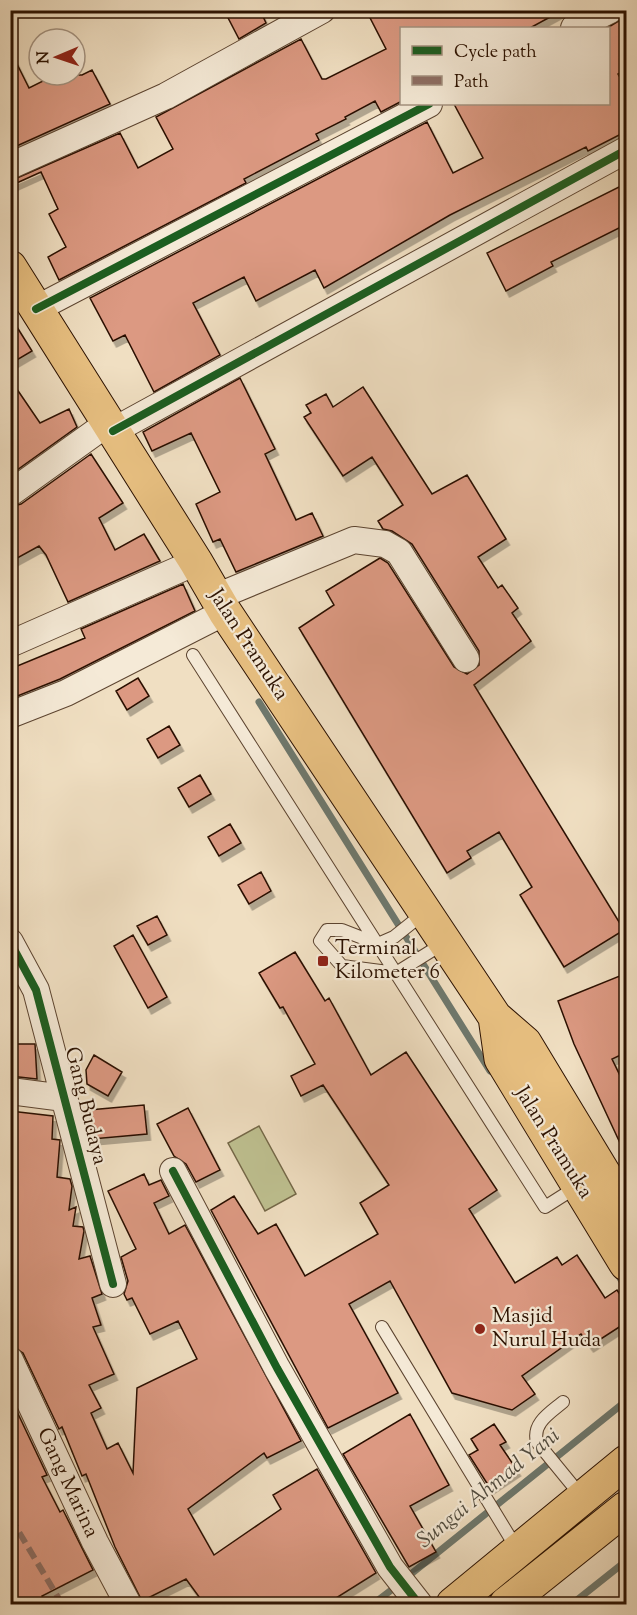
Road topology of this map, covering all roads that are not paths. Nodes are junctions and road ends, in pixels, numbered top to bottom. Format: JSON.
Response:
{"nodes":[{"id":1,"x":322,"y":10,"type":"edge"},
{"id":2,"x":610,"y":10,"type":"edge"},
{"id":3,"x":576,"y":27,"type":"edge"},
{"id":4,"x":427,"y":105,"type":"edge"},
{"id":5,"x":627,"y":150,"type":"edge"},
{"id":6,"x":10,"y":166,"type":"edge"},
{"id":7,"x":10,"y":267,"type":"edge"},
{"id":8,"x":36,"y":309,"type":"junction"},
{"id":9,"x":110,"y":427,"type":"junction"},
{"id":10,"x":12,"y":492,"type":"dead end"},
{"id":11,"x":196,"y":562,"type":"junction"},
{"id":12,"x":220,"y":604,"type":"junction"},
{"id":13,"x":10,"y":644,"type":"edge"},
{"id":14,"x":193,"y":655,"type":"dead end"},
{"id":15,"x":466,"y":659,"type":"dead end"},
{"id":16,"x":10,"y":715,"type":"edge"},
{"id":17,"x":415,"y":920,"type":"junction"},
{"id":18,"x":10,"y":942,"type":"edge"},
{"id":19,"x":378,"y":944,"type":"junction"},
{"id":20,"x":434,"y":949,"type":"junction"},
{"id":21,"x":396,"y":973,"type":"junction"},
{"id":22,"x":495,"y":1017,"type":"junction"},
{"id":23,"x":10,"y":1091,"type":"edge"},
{"id":24,"x":64,"y":1098,"type":"junction"},
{"id":25,"x":173,"y":1171,"type":"dead end"},
{"id":26,"x":571,"y":1191,"type":"junction"},
{"id":27,"x":627,"y":1210,"type":"edge"},
{"id":28,"x":627,"y":1263,"type":"edge"},
{"id":29,"x":112,"y":1284,"type":"dead end"},
{"id":30,"x":382,"y":1327,"type":"dead end"},
{"id":31,"x":10,"y":1360,"type":"edge"},
{"id":32,"x":563,"y":1402,"type":"dead end"},
{"id":33,"x":627,"y":1462,"type":"edge"},
{"id":34,"x":575,"y":1489,"type":"junction"},
{"id":35,"x":627,"y":1508,"type":"edge"},
{"id":36,"x":513,"y":1543,"type":"junction"},
{"id":37,"x":128,"y":1605,"type":"edge"},
{"id":38,"x":419,"y":1605,"type":"edge"},
{"id":39,"x":453,"y":1605,"type":"edge"},
{"id":40,"x":506,"y":1605,"type":"edge"}],
"edges":[{"from":1,"to":6,"type":"street"},
{"from":2,"to":3,"type":"street"},
{"from":4,"to":8,"type":"street"},
{"from":5,"to":9,"type":"street"},
{"from":7,"to":8,"type":"main road","name":"Jalan Pramuka"},
{"from":8,"to":9,"type":"main road","name":"Jalan Pramuka"},
{"from":9,"to":10,"type":"street"},
{"from":9,"to":11,"type":"main road","name":"Jalan Pramuka"},
{"from":11,"to":12,"type":"main road","name":"Jalan Pramuka"},
{"from":11,"to":13,"type":"street"},
{"from":12,"to":15,"type":"street"},
{"from":12,"to":16,"type":"street"},
{"from":12,"to":17,"type":"main road","name":"Jalan Pramuka"},
{"from":14,"to":19,"type":"lane"},
{"from":17,"to":19,"type":"lane"},
{"from":17,"to":20,"type":"main road","name":"Jalan Pramuka"},
{"from":18,"to":24,"type":"street","name":"Gang Budaya"},
{"from":19,"to":21,"type":"lane"},
{"from":19,"to":21,"type":"lane"},
{"from":20,"to":21,"type":"lane"},
{"from":20,"to":22,"type":"main road","name":"Jalan Pramuka"},
{"from":21,"to":26,"type":"lane"},
{"from":22,"to":26,"type":"main road","name":"Jalan Pramuka"},
{"from":22,"to":27,"type":"main road","name":"Jalan Pramuka"},
{"from":23,"to":24,"type":"street"},
{"from":24,"to":29,"type":"street","name":"Gang Budaya"},
{"from":25,"to":38,"type":"street"},
{"from":26,"to":28,"type":"main road","name":"Jalan Pramuka"},
{"from":30,"to":36,"type":"lane"},
{"from":31,"to":37,"type":"street","name":"Gang Marina"},
{"from":32,"to":34,"type":"lane"},
{"from":33,"to":34,"type":"main road"},
{"from":34,"to":36,"type":"main road"},
{"from":35,"to":40,"type":"main road"},
{"from":36,"to":39,"type":"main road"}]}
